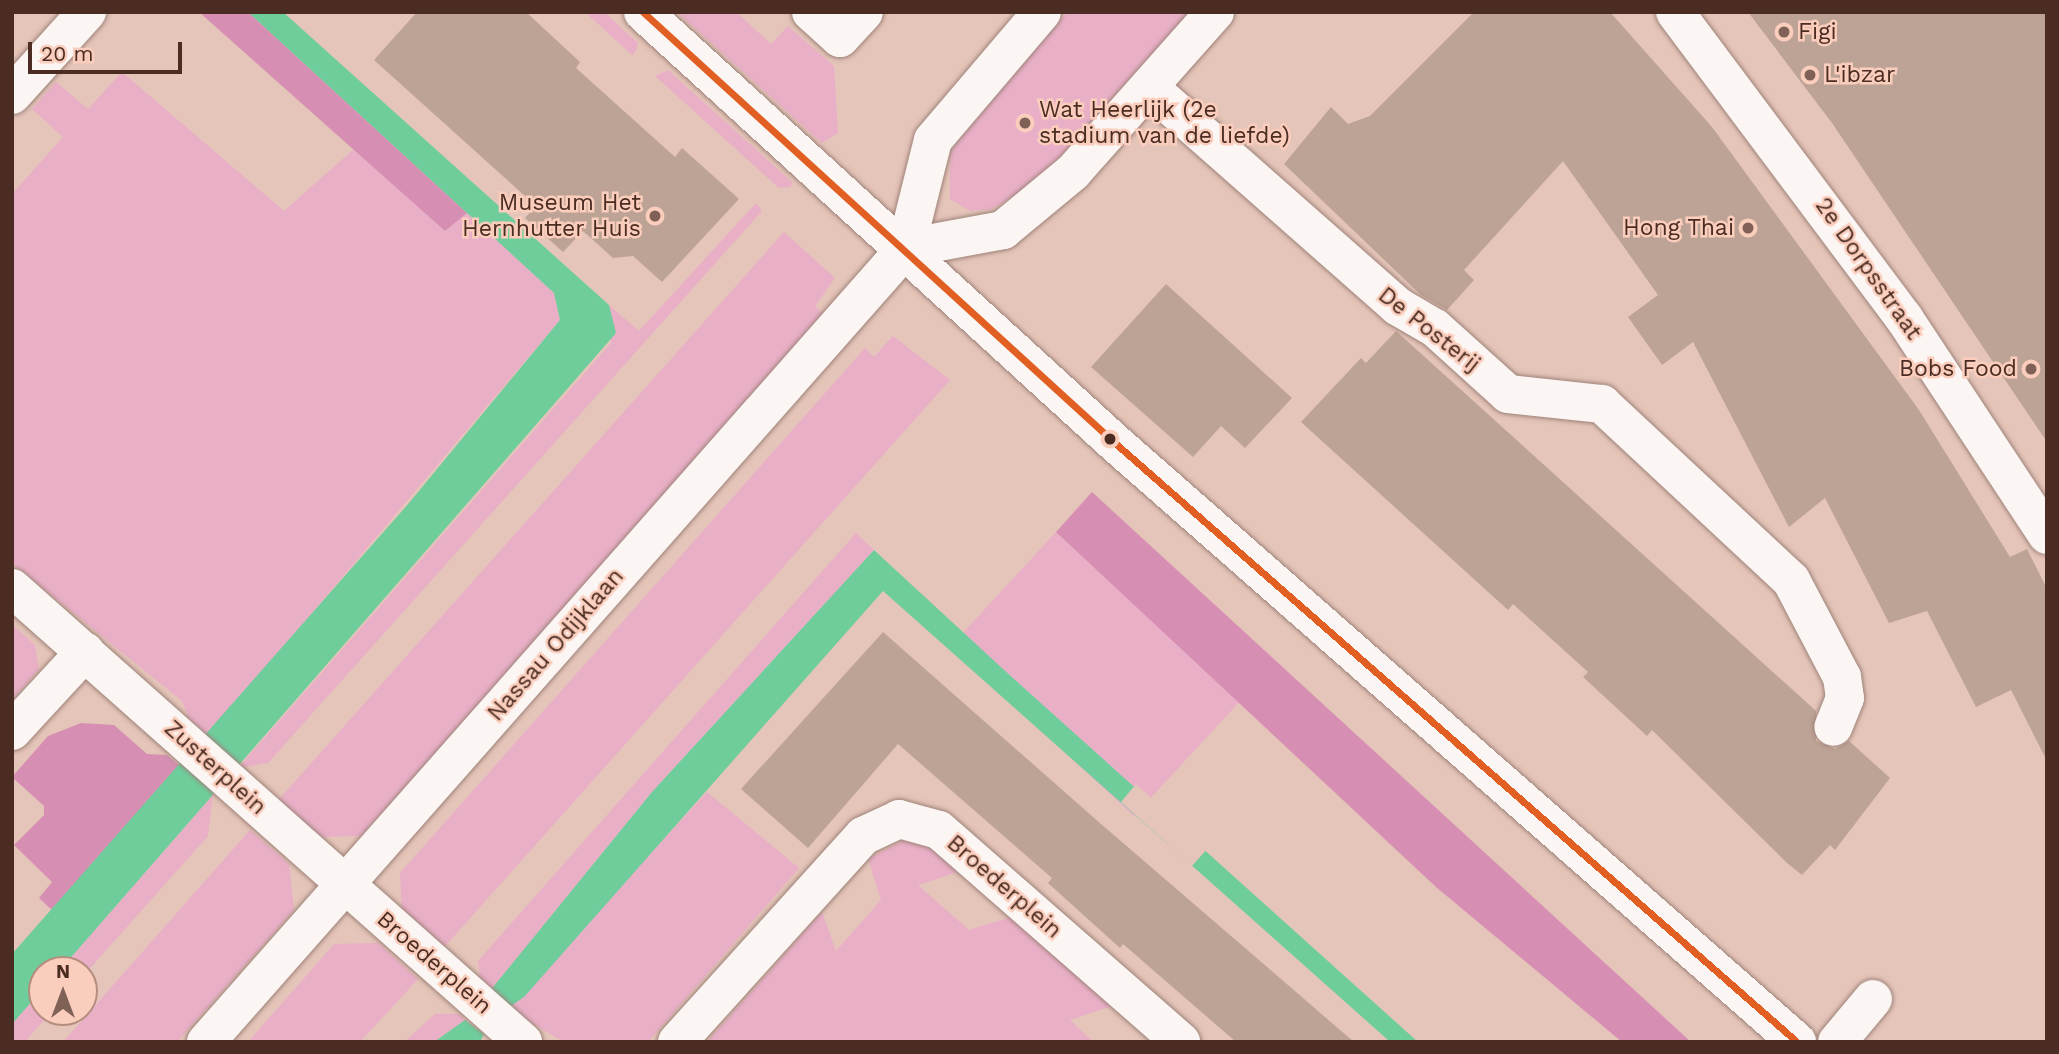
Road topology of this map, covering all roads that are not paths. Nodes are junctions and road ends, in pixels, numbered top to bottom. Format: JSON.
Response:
{"nodes":[{"id":1,"x":87,"y":12,"type":"edge"},
{"id":2,"x":643,"y":12,"type":"edge"},
{"id":3,"x":811,"y":12,"type":"edge"},
{"id":4,"x":864,"y":12,"type":"edge"},
{"id":5,"x":1042,"y":12,"type":"edge"},
{"id":6,"x":1215,"y":12,"type":"edge"},
{"id":7,"x":1675,"y":12,"type":"edge"},
{"id":8,"x":1149,"y":87,"type":"junction"},
{"id":9,"x":12,"y":95,"type":"edge"},
{"id":10,"x":906,"y":248,"type":"junction"},
{"id":11,"x":2047,"y":535,"type":"edge"},
{"id":12,"x":12,"y":588,"type":"edge"},
{"id":13,"x":85,"y":652,"type":"junction"},
{"id":14,"x":1833,"y":727,"type":"dead end"},
{"id":15,"x":12,"y":731,"type":"edge"},
{"id":16,"x":345,"y":884,"type":"junction"},
{"id":17,"x":1873,"y":999,"type":"dead end"},
{"id":18,"x":517,"y":1036,"type":"edge"},
{"id":19,"x":206,"y":1042,"type":"edge"},
{"id":20,"x":677,"y":1042,"type":"edge"},
{"id":21,"x":1181,"y":1042,"type":"edge"},
{"id":22,"x":1797,"y":1042,"type":"edge"},
{"id":23,"x":1837,"y":1042,"type":"edge"}],
"edges":[{"from":1,"to":9,"type":"street"},
{"from":2,"to":10,"type":"street"},
{"from":3,"to":4,"type":"street"},
{"from":5,"to":10,"type":"street"},
{"from":6,"to":8,"type":"street"},
{"from":7,"to":11,"type":"street","name":"2e Dorpsstraat"},
{"from":8,"to":10,"type":"street"},
{"from":8,"to":14,"type":"street","name":"De Posterij"},
{"from":10,"to":16,"type":"street","name":"Nassau Odijklaan"},
{"from":10,"to":22,"type":"street"},
{"from":12,"to":13,"type":"street","name":"Zusterplein"},
{"from":13,"to":15,"type":"street"},
{"from":13,"to":16,"type":"street","name":"Zusterplein"},
{"from":16,"to":18,"type":"street","name":"Broederplein"},
{"from":16,"to":19,"type":"street","name":"Nassau Odijklaan"},
{"from":17,"to":23,"type":"street"},
{"from":20,"to":21,"type":"street","name":"Broederplein"}]}
